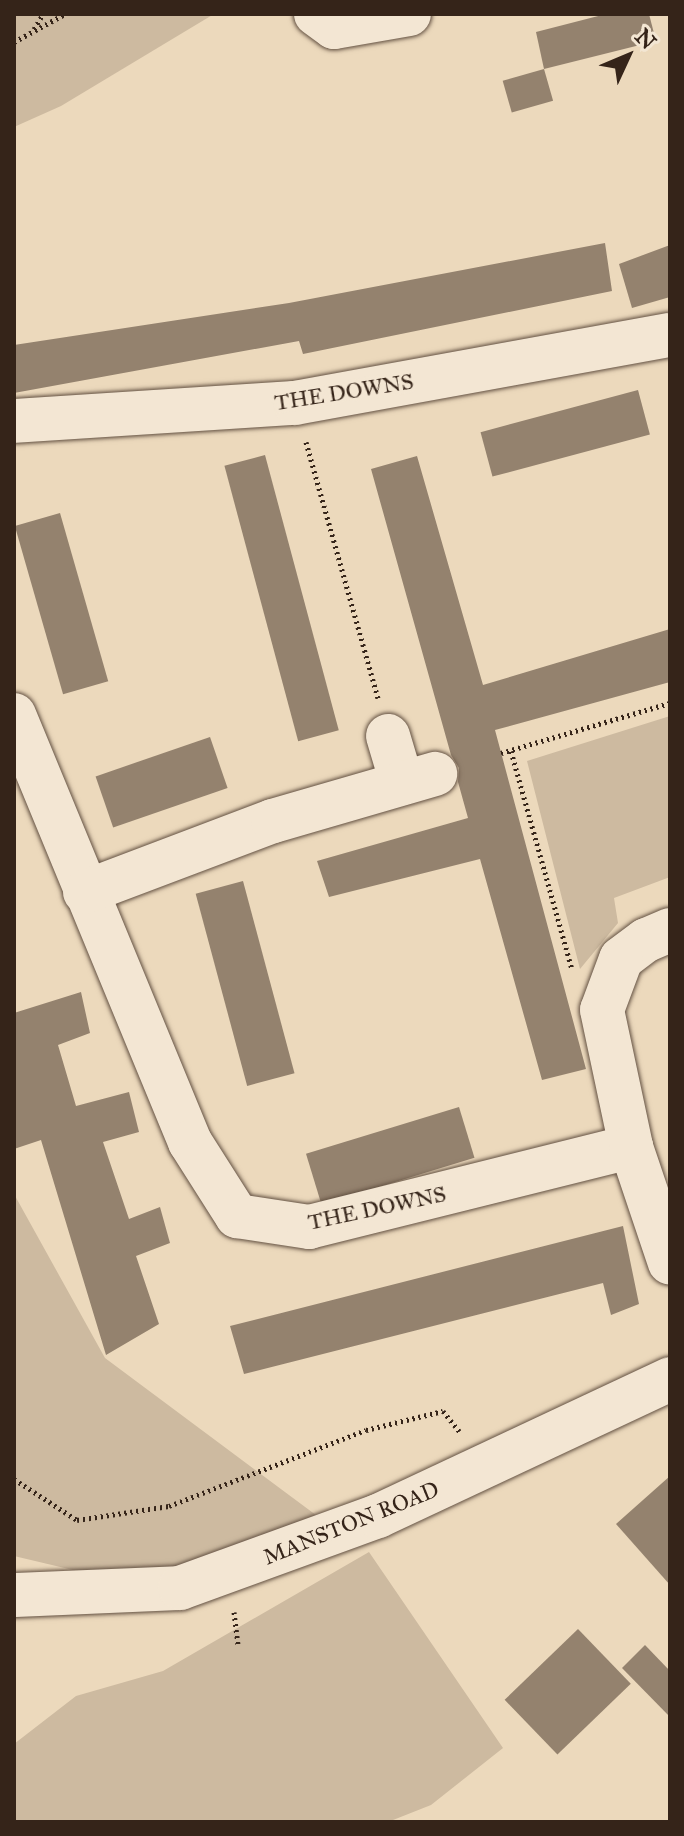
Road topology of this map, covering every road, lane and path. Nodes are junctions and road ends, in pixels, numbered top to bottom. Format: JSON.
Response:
{"nodes":[{"id":1,"x":43,"y":14,"type":"edge"},
{"id":2,"x":65,"y":14,"type":"edge"},
{"id":3,"x":316,"y":14,"type":"edge"},
{"id":4,"x":409,"y":14,"type":"edge"},
{"id":5,"x":34,"y":30,"type":"junction"},
{"id":6,"x":14,"y":42,"type":"edge"},
{"id":7,"x":670,"y":335,"type":"edge"},
{"id":8,"x":295,"y":403,"type":"junction"},
{"id":9,"x":14,"y":421,"type":"edge"},
{"id":10,"x":670,"y":703,"type":"edge"},
{"id":11,"x":14,"y":715,"type":"edge"},
{"id":12,"x":388,"y":736,"type":"joint"},
{"id":13,"x":511,"y":751,"type":"junction"},
{"id":14,"x":501,"y":753,"type":"dead end"},
{"id":15,"x":85,"y":892,"type":"junction"},
{"id":16,"x":670,"y":930,"type":"edge"},
{"id":17,"x":573,"y":971,"type":"dead end"},
{"id":18,"x":631,"y":1147,"type":"junction"},
{"id":19,"x":670,"y":1263,"type":"edge"},
{"id":20,"x":670,"y":1379,"type":"edge"},
{"id":21,"x":488,"y":1466,"type":"junction"},
{"id":22,"x":14,"y":1479,"type":"edge"},
{"id":23,"x":14,"y":1595,"type":"edge"}],
"edges":[{"from":1,"to":5,"type":"path"},
{"from":2,"to":5,"type":"path"},
{"from":3,"to":4,"type":"street"},
{"from":5,"to":6,"type":"path"},
{"from":7,"to":8,"type":"street","name":"THE DOWNS"},
{"from":8,"to":9,"type":"street","name":"THE DOWNS"},
{"from":8,"to":12,"type":"path"},
{"from":10,"to":13,"type":"path"},
{"from":11,"to":15,"type":"street","name":"THE DOWNS"},
{"from":12,"to":15,"type":"street"},
{"from":13,"to":14,"type":"path"},
{"from":13,"to":17,"type":"path"},
{"from":15,"to":18,"type":"street","name":"THE DOWNS"},
{"from":16,"to":18,"type":"street"},
{"from":18,"to":19,"type":"street"},
{"from":20,"to":21,"type":"street","name":"MANSTON ROAD"},
{"from":21,"to":22,"type":"path"},
{"from":21,"to":23,"type":"street","name":"MANSTON ROAD"}]}
